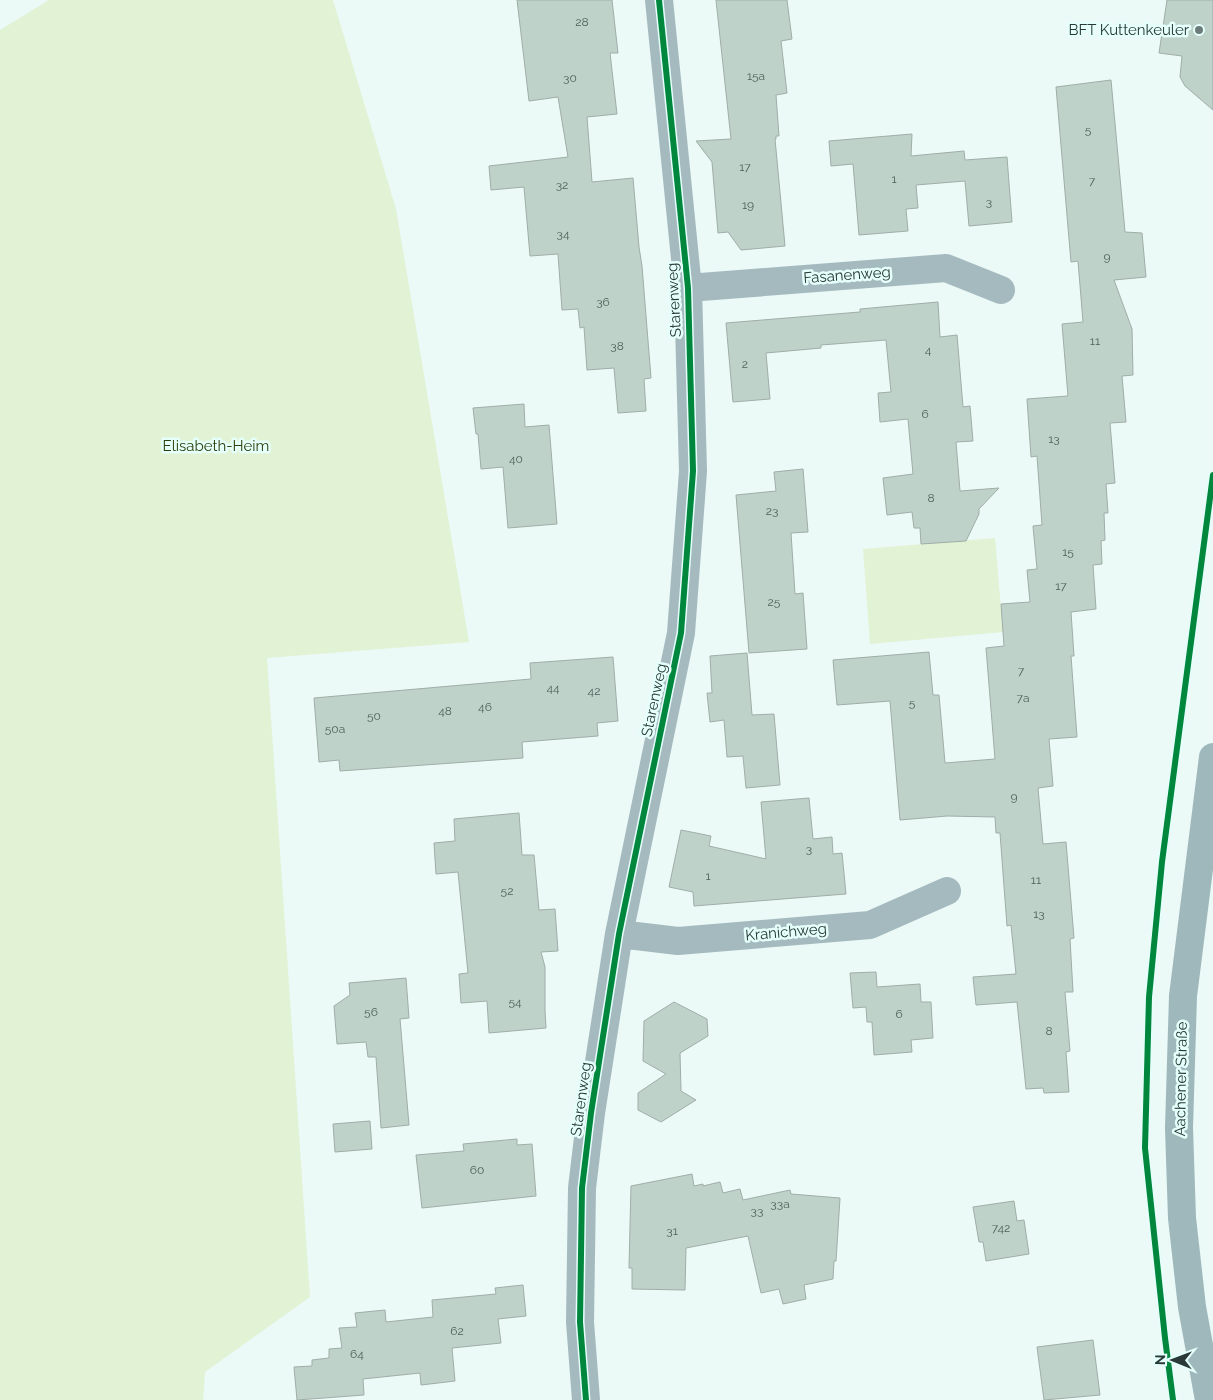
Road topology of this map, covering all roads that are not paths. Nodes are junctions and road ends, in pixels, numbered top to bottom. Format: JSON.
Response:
{"nodes":[{"id":1,"x":659,"y":0,"type":"edge"},
{"id":2,"x":688,"y":288,"type":"junction"},
{"id":3,"x":1001,"y":290,"type":"dead end"},
{"id":4,"x":1213,"y":757,"type":"edge"},
{"id":5,"x":947,"y":891,"type":"dead end"},
{"id":6,"x":619,"y":934,"type":"junction"},
{"id":7,"x":586,"y":1400,"type":"edge"},
{"id":8,"x":1209,"y":1400,"type":"edge"}],
"edges":[{"from":1,"to":2,"type":"street","name":"Starenweg"},
{"from":2,"to":3,"type":"street","name":"Fasanenweg"},
{"from":2,"to":6,"type":"street","name":"Starenweg"},
{"from":4,"to":8,"type":"main road","name":"Aachener Straße"},
{"from":5,"to":6,"type":"street","name":"Kranichweg"},
{"from":6,"to":7,"type":"street","name":"Starenweg"}]}
